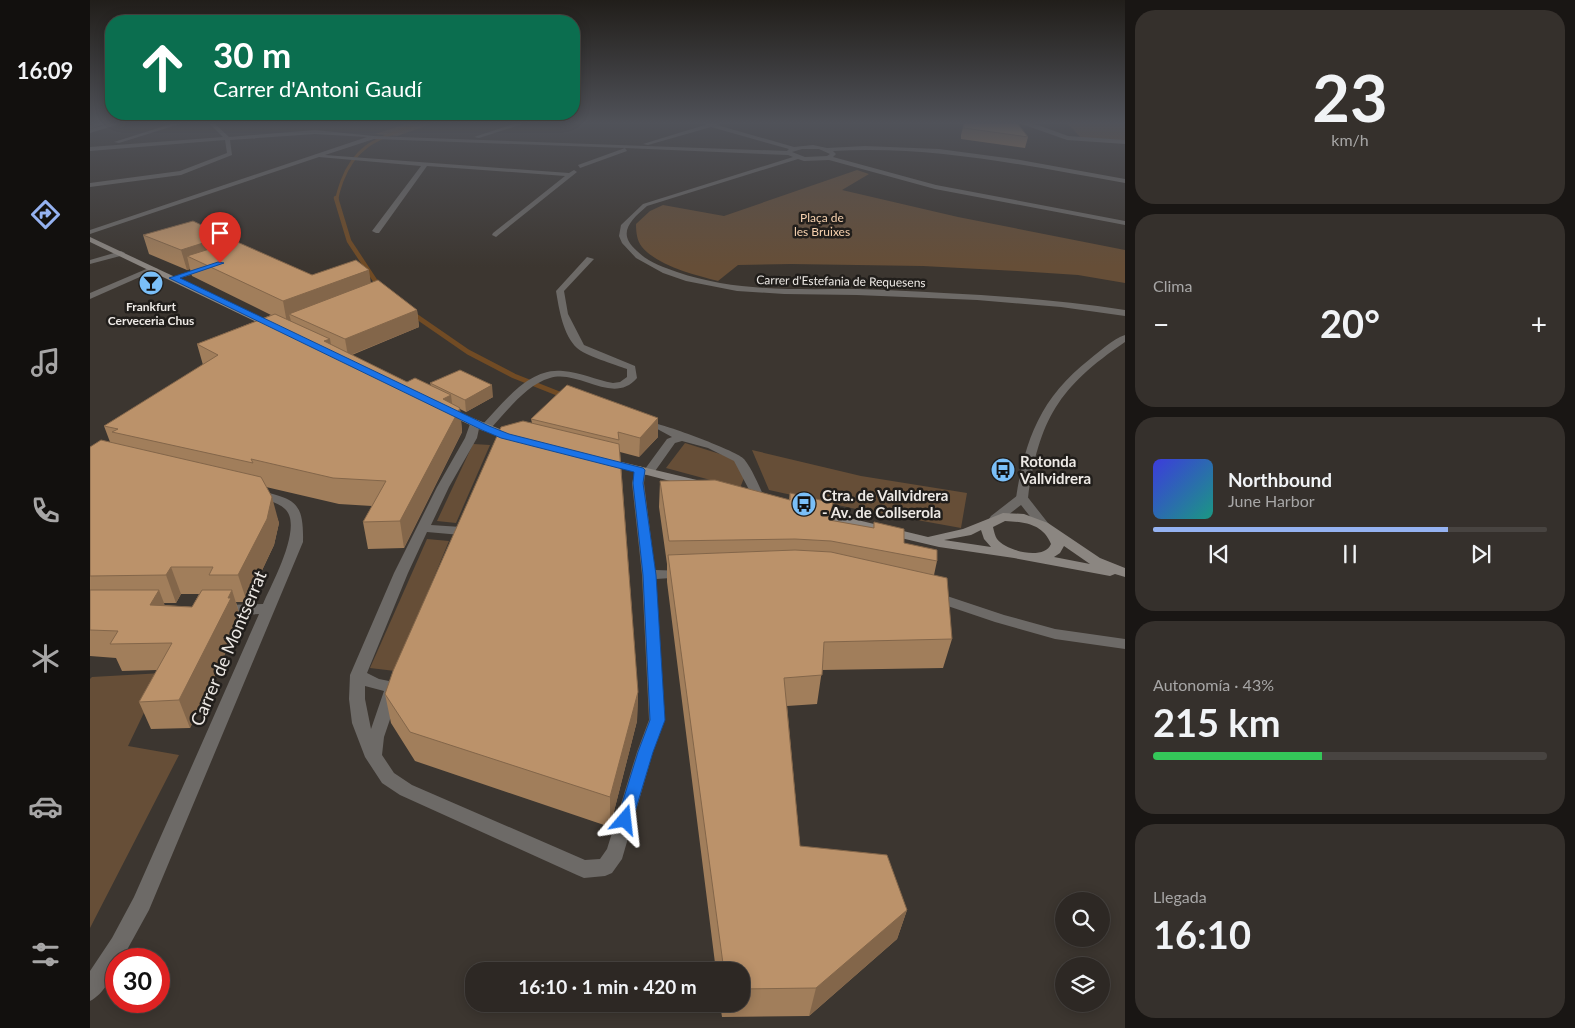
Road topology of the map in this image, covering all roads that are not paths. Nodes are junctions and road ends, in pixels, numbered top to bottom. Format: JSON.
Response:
{"nodes":[{"id":1,"x":185,"y":171,"type":"edge"},
{"id":2,"x":272,"y":171,"type":"edge"},
{"id":3,"x":421,"y":171,"type":"edge"},
{"id":4,"x":512,"y":171,"type":"edge"},
{"id":5,"x":574,"y":171,"type":"edge"},
{"id":6,"x":756,"y":171,"type":"edge"},
{"id":7,"x":883,"y":171,"type":"edge"},
{"id":8,"x":1060,"y":171,"type":"edge"},
{"id":9,"x":570,"y":175,"type":"junction"},
{"id":10,"x":1125,"y":181,"type":"edge"},
{"id":11,"x":90,"y":185,"type":"edge"},
{"id":12,"x":1125,"y":223,"type":"edge"},
{"id":13,"x":376,"y":231,"type":"dead end"},
{"id":14,"x":90,"y":232,"type":"edge"},
{"id":15,"x":496,"y":235,"type":"dead end"},
{"id":16,"x":90,"y":239,"type":"edge"},
{"id":17,"x":120,"y":253,"type":"junction"},
{"id":18,"x":590,"y":259,"type":"dead end"},
{"id":19,"x":90,"y":262,"type":"edge"},
{"id":20,"x":218,"y":264,"type":"edge"},
{"id":21,"x":154,"y":270,"type":"junction"},
{"id":22,"x":173,"y":278,"type":"junction"},
{"id":23,"x":90,"y":296,"type":"edge"},
{"id":24,"x":1125,"y":313,"type":"edge"},
{"id":25,"x":280,"y":330,"type":"joint"},
{"id":26,"x":269,"y":335,"type":"edge"},
{"id":27,"x":1125,"y":338,"type":"edge"},
{"id":28,"x":437,"y":406,"type":"edge"},
{"id":29,"x":655,"y":425,"type":"edge"},
{"id":30,"x":480,"y":426,"type":"junction"},
{"id":31,"x":682,"y":437,"type":"junction"},
{"id":32,"x":523,"y":441,"type":"edge"},
{"id":33,"x":597,"y":459,"type":"edge"},
{"id":34,"x":644,"y":471,"type":"junction"},
{"id":35,"x":704,"y":486,"type":"edge"},
{"id":36,"x":242,"y":491,"type":"edge"},
{"id":37,"x":741,"y":495,"type":"edge"},
{"id":38,"x":1022,"y":498,"type":"junction"},
{"id":39,"x":760,"y":500,"type":"junction"},
{"id":40,"x":776,"y":504,"type":"edge"},
{"id":41,"x":807,"y":512,"type":"edge"},
{"id":42,"x":992,"y":521,"type":"junction"},
{"id":43,"x":424,"y":528,"type":"junction"},
{"id":44,"x":1048,"y":529,"type":"junction"},
{"id":45,"x":913,"y":538,"type":"junction"},
{"id":46,"x":452,"y":548,"type":"edge"},
{"id":47,"x":1019,"y":556,"type":"junction"},
{"id":48,"x":696,"y":574,"type":"edge"},
{"id":49,"x":1125,"y":574,"type":"edge"},
{"id":50,"x":649,"y":575,"type":"junction"},
{"id":51,"x":922,"y":594,"type":"edge"},
{"id":52,"x":204,"y":610,"type":"edge"},
{"id":53,"x":267,"y":610,"type":"junction"},
{"id":54,"x":1125,"y":644,"type":"edge"},
{"id":55,"x":358,"y":675,"type":"junction"},
{"id":56,"x":374,"y":757,"type":"junction"},
{"id":57,"x":90,"y":990,"type":"edge"}],
"edges":[{"from":1,"to":11,"type":"street"},
{"from":2,"to":14,"type":"street"},
{"from":3,"to":13,"type":"street"},
{"from":4,"to":9,"type":"street"},
{"from":5,"to":9,"type":"street"},
{"from":6,"to":24,"type":"street","name":"Carrer d'Estefania de Requesens"},
{"from":7,"to":12,"type":"street"},
{"from":8,"to":10,"type":"street"},
{"from":9,"to":15,"type":"street"},
{"from":16,"to":17,"type":"main road"},
{"from":17,"to":19,"type":"street"},
{"from":17,"to":21,"type":"main road"},
{"from":18,"to":30,"type":"street"},
{"from":20,"to":22,"type":"street"},
{"from":21,"to":22,"type":"main road"},
{"from":21,"to":23,"type":"street"},
{"from":22,"to":25,"type":"main road"},
{"from":25,"to":26,"type":"street"},
{"from":27,"to":38,"type":"street"},
{"from":28,"to":30,"type":"main road"},
{"from":29,"to":31,"type":"street"},
{"from":30,"to":32,"type":"main road"},
{"from":30,"to":43,"type":"street"},
{"from":31,"to":34,"type":"street"},
{"from":31,"to":39,"type":"street"},
{"from":33,"to":34,"type":"main road"},
{"from":34,"to":35,"type":"main road"},
{"from":34,"to":50,"type":"street"},
{"from":36,"to":53,"type":"street","name":"Carrer de Montserrat"},
{"from":37,"to":39,"type":"main road"},
{"from":38,"to":42,"type":"street"},
{"from":38,"to":44,"type":"street"},
{"from":39,"to":40,"type":"main road"},
{"from":41,"to":45,"type":"main road"},
{"from":42,"to":44,"type":"main road"},
{"from":42,"to":45,"type":"main road"},
{"from":42,"to":47,"type":"main road"},
{"from":43,"to":46,"type":"street"},
{"from":43,"to":55,"type":"street"},
{"from":44,"to":47,"type":"main road"},
{"from":44,"to":49,"type":"main road"},
{"from":45,"to":47,"type":"main road"},
{"from":47,"to":49,"type":"main road"},
{"from":48,"to":50,"type":"street"},
{"from":50,"to":56,"type":"street"},
{"from":51,"to":54,"type":"street"},
{"from":52,"to":53,"type":"street"},
{"from":53,"to":57,"type":"street","name":"Carrer de Montserrat"},
{"from":55,"to":56,"type":"street"},
{"from":55,"to":56,"type":"street"}]}
